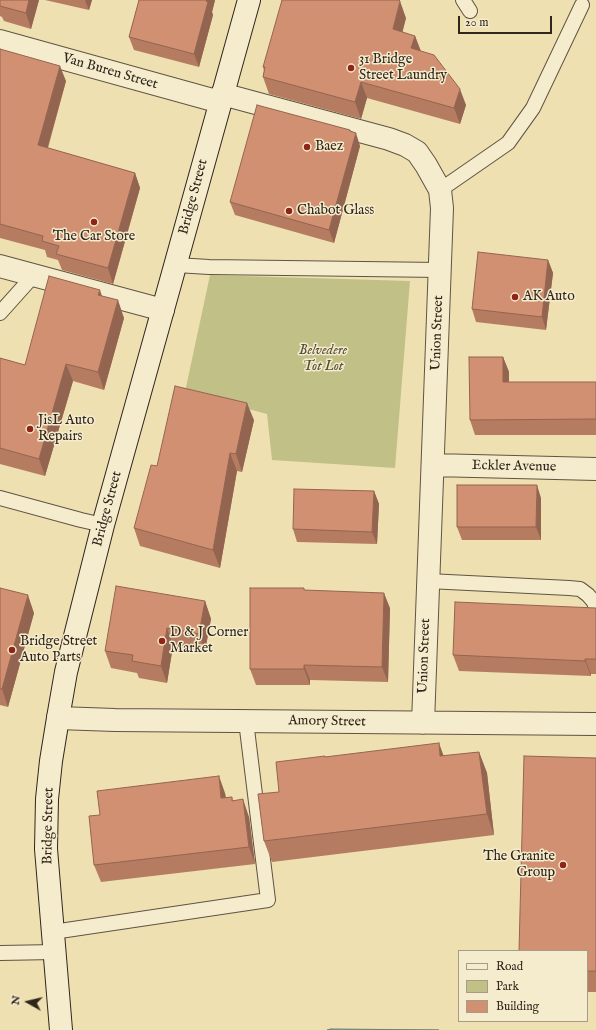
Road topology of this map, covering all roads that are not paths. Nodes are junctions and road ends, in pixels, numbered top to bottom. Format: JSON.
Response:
{"nodes":[{"id":1,"x":248,"y":0,"type":"edge"},
{"id":2,"x":582,"y":5,"type":"dead end"},
{"id":3,"x":0,"y":41,"type":"edge"},
{"id":4,"x":221,"y":98,"type":"junction"},
{"id":5,"x":440,"y":190,"type":"junction"},
{"id":6,"x":176,"y":265,"type":"junction"},
{"id":7,"x":0,"y":266,"type":"edge"},
{"id":8,"x":440,"y":270,"type":"junction"},
{"id":9,"x":34,"y":275,"type":"junction"},
{"id":10,"x":163,"y":310,"type":"junction"},
{"id":11,"x":0,"y":313,"type":"edge"},
{"id":12,"x":433,"y":465,"type":"junction"},
{"id":13,"x":596,"y":469,"type":"edge"},
{"id":14,"x":0,"y":498,"type":"edge"},
{"id":15,"x":103,"y":525,"type":"junction"},
{"id":16,"x":428,"y":581,"type":"junction"},
{"id":17,"x":596,"y":609,"type":"edge"},
{"id":18,"x":58,"y":718,"type":"junction"},
{"id":19,"x":246,"y":721,"type":"junction"},
{"id":20,"x":423,"y":723,"type":"junction"},
{"id":21,"x":596,"y":724,"type":"edge"},
{"id":22,"x":54,"y":942,"type":"junction"},
{"id":23,"x":0,"y":953,"type":"edge"},
{"id":24,"x":61,"y":1028,"type":"edge"}],
"edges":[{"from":1,"to":4,"type":"street","name":"Bridge Street"},
{"from":2,"to":5,"type":"lane"},
{"from":3,"to":4,"type":"street","name":"Van Buren Street"},
{"from":4,"to":5,"type":"street","name":"Union Street"},
{"from":4,"to":6,"type":"street","name":"Bridge Street"},
{"from":5,"to":8,"type":"street","name":"Union Street"},
{"from":6,"to":8,"type":"lane"},
{"from":6,"to":10,"type":"street","name":"Bridge Street"},
{"from":7,"to":9,"type":"street"},
{"from":8,"to":12,"type":"street","name":"Union Street"},
{"from":9,"to":10,"type":"street"},
{"from":9,"to":11,"type":"lane"},
{"from":10,"to":15,"type":"street","name":"Bridge Street"},
{"from":12,"to":13,"type":"street","name":"Eckler Avenue"},
{"from":12,"to":16,"type":"street","name":"Union Street"},
{"from":14,"to":15,"type":"lane"},
{"from":15,"to":18,"type":"street","name":"Bridge Street"},
{"from":16,"to":17,"type":"lane"},
{"from":16,"to":20,"type":"street","name":"Union Street"},
{"from":18,"to":19,"type":"street","name":"Amory Street"},
{"from":18,"to":22,"type":"street","name":"Bridge Street"},
{"from":19,"to":20,"type":"street","name":"Amory Street"},
{"from":19,"to":22,"type":"lane"},
{"from":20,"to":21,"type":"street","name":"Amory Street"},
{"from":22,"to":23,"type":"lane"},
{"from":22,"to":24,"type":"street","name":"Bridge Street"}]}
